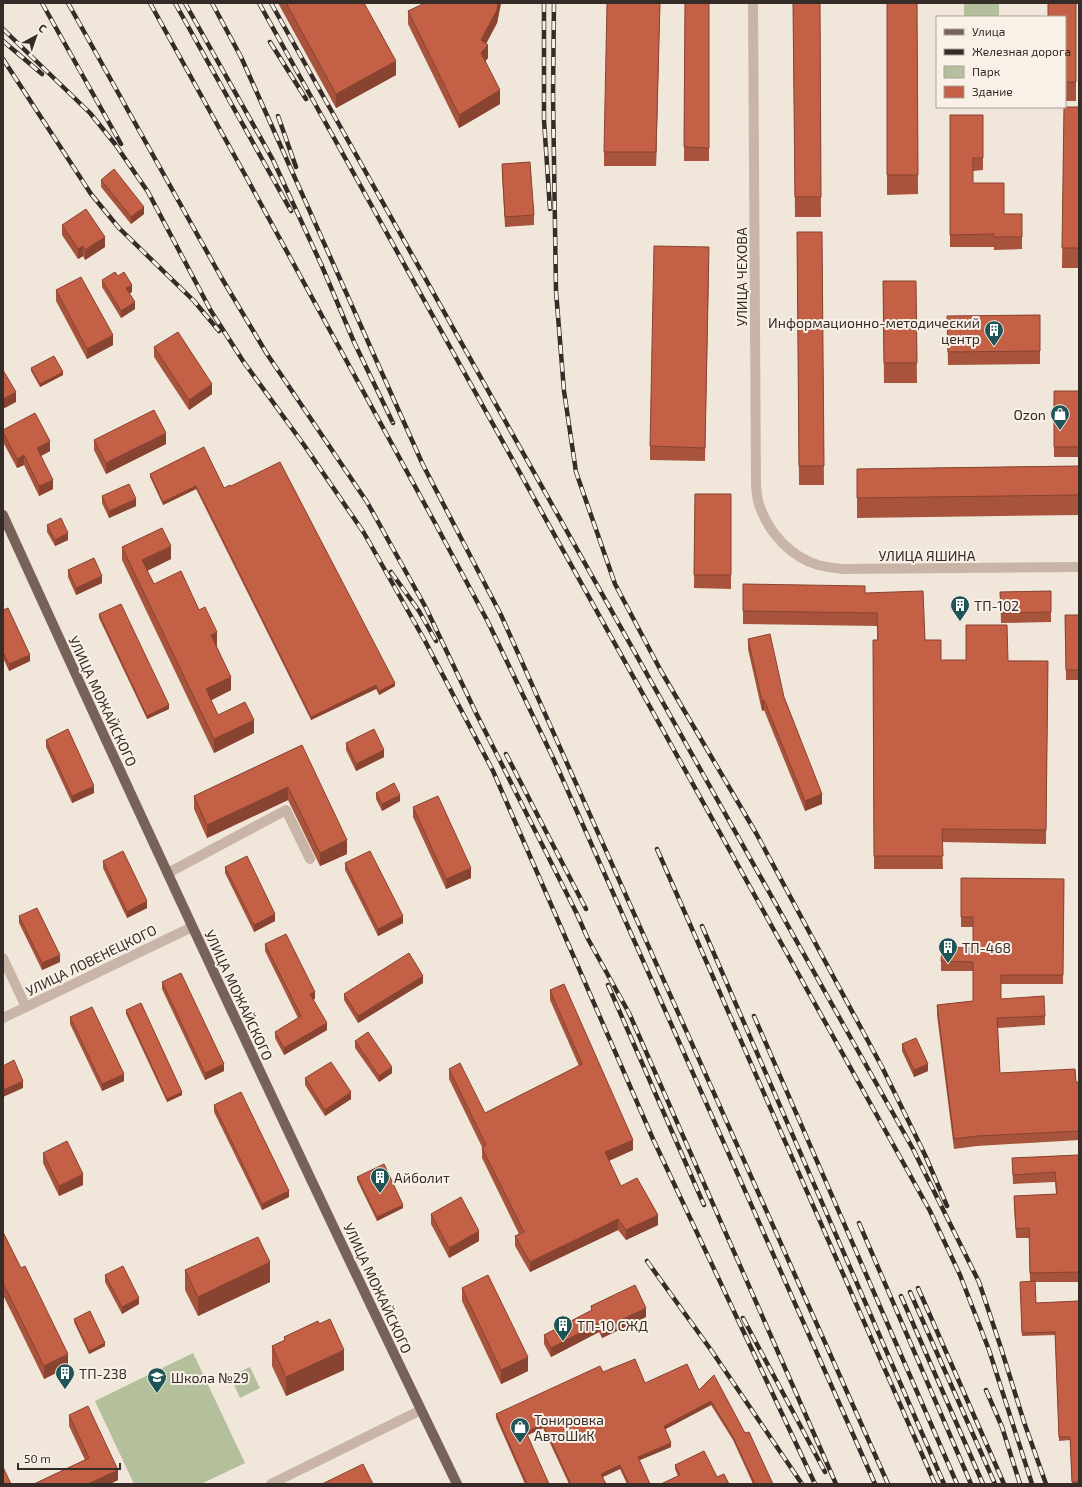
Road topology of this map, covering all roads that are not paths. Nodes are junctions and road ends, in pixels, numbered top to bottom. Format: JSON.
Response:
{"nodes":[{"id":1,"x":753,"y":3,"type":"edge"},
{"id":2,"x":3,"y":515,"type":"edge"},
{"id":3,"x":782,"y":543,"type":"joint"},
{"id":4,"x":1079,"y":567,"type":"edge"},
{"id":5,"x":310,"y":859,"type":"dead end"},
{"id":6,"x":168,"y":873,"type":"junction"},
{"id":7,"x":192,"y":927,"type":"junction"},
{"id":8,"x":3,"y":958,"type":"edge"},
{"id":9,"x":26,"y":1007,"type":"junction"},
{"id":10,"x":3,"y":1018,"type":"edge"},
{"id":11,"x":421,"y":1410,"type":"junction"},
{"id":12,"x":271,"y":1484,"type":"edge"},
{"id":13,"x":457,"y":1484,"type":"edge"}],
"edges":[{"from":1,"to":3,"type":"street","name":"УЛИЦА ЧЕХОВА"},
{"from":2,"to":6,"type":"main road","name":"УЛИЦА МОЖАЙСКОГО"},
{"from":3,"to":4,"type":"street","name":"УЛИЦА ЯШИНА"},
{"from":5,"to":6,"type":"street"},
{"from":6,"to":7,"type":"main road","name":"УЛИЦА МОЖАЙСКОГО"},
{"from":7,"to":9,"type":"street","name":"УЛИЦА ЛОВЕНЕЦКОГО"},
{"from":7,"to":11,"type":"main road","name":"УЛИЦА МОЖАЙСКОГО"},
{"from":8,"to":9,"type":"street"},
{"from":9,"to":10,"type":"street","name":"УЛИЦА ЛОВЕНЕЦКОГО"},
{"from":11,"to":12,"type":"street"},
{"from":11,"to":13,"type":"main road","name":"УЛИЦА МОЖАЙСКОГО"}]}
